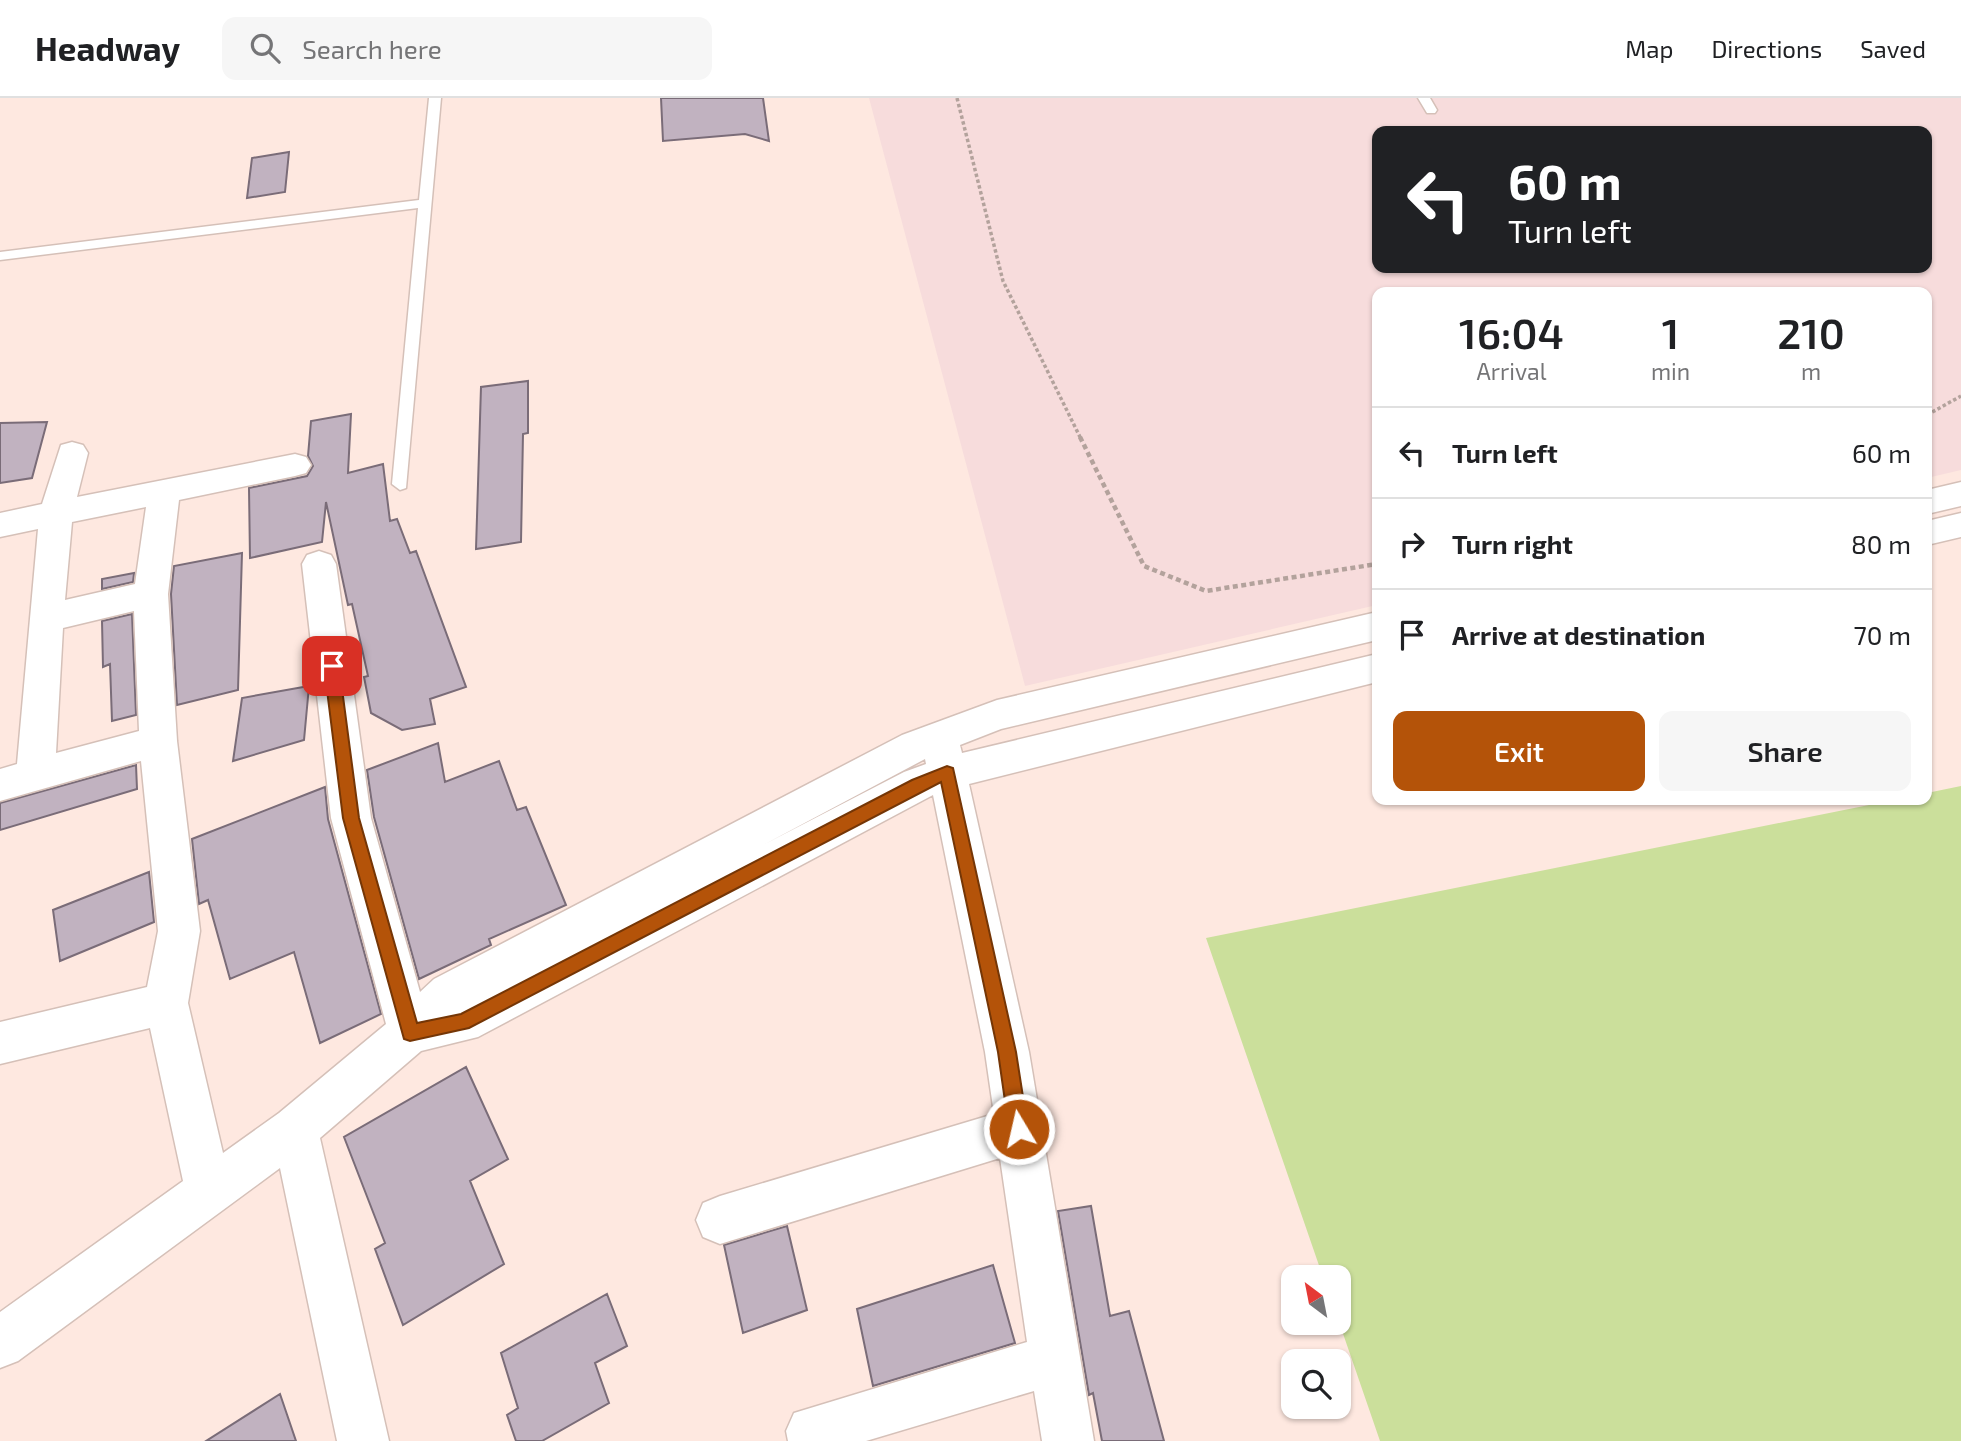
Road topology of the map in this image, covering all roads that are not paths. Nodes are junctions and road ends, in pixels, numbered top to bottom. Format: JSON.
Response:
{"nodes":[{"id":1,"x":435,"y":98,"type":"edge"},
{"id":2,"x":426,"y":203,"type":"junction"},
{"id":3,"x":0,"y":256,"type":"edge"},
{"id":4,"x":72,"y":453,"type":"dead end"},
{"id":5,"x":295,"y":465,"type":"dead end"},
{"id":6,"x":400,"y":484,"type":"dead end"},
{"id":7,"x":164,"y":492,"type":"junction"},
{"id":8,"x":1961,"y":494,"type":"edge"},
{"id":9,"x":1932,"y":501,"type":"edge"},
{"id":10,"x":56,"y":514,"type":"junction"},
{"id":11,"x":0,"y":525,"type":"edge"},
{"id":12,"x":1961,"y":525,"type":"edge"},
{"id":13,"x":1932,"y":532,"type":"edge"},
{"id":14,"x":319,"y":564,"type":"dead end"},
{"id":15,"x":151,"y":594,"type":"junction"},
{"id":16,"x":46,"y":618,"type":"junction"},
{"id":17,"x":1372,"y":627,"type":"edge"},
{"id":18,"x":1372,"y":669,"type":"edge"},
{"id":19,"x":158,"y":741,"type":"junction"},
{"id":20,"x":944,"y":755,"type":"junction"},
{"id":21,"x":18,"y":780,"type":"edge"},
{"id":22,"x":166,"y":1003,"type":"junction"},
{"id":23,"x":410,"y":1032,"type":"junction"},
{"id":24,"x":0,"y":1043,"type":"edge"},
{"id":25,"x":295,"y":1129,"type":"junction"},
{"id":26,"x":1019,"y":1129,"type":"junction"},
{"id":27,"x":208,"y":1189,"type":"junction"},
{"id":28,"x":720,"y":1220,"type":"dead end"},
{"id":29,"x":0,"y":1343,"type":"edge"},
{"id":30,"x":1055,"y":1359,"type":"junction"},
{"id":31,"x":363,"y":1441,"type":"edge"},
{"id":32,"x":814,"y":1441,"type":"edge"},
{"id":33,"x":1068,"y":1441,"type":"edge"}],
"edges":[{"from":1,"to":2,"type":"lane"},
{"from":2,"to":3,"type":"lane"},
{"from":2,"to":6,"type":"lane"},
{"from":4,"to":10,"type":"street"},
{"from":5,"to":7,"type":"street"},
{"from":7,"to":10,"type":"street"},
{"from":7,"to":15,"type":"street"},
{"from":8,"to":9,"type":"street"},
{"from":10,"to":11,"type":"street"},
{"from":10,"to":16,"type":"street"},
{"from":12,"to":13,"type":"street"},
{"from":14,"to":23,"type":"street"},
{"from":15,"to":16,"type":"street"},
{"from":15,"to":19,"type":"street"},
{"from":16,"to":21,"type":"street"},
{"from":17,"to":20,"type":"street"},
{"from":18,"to":20,"type":"street"},
{"from":19,"to":21,"type":"street"},
{"from":19,"to":22,"type":"street"},
{"from":20,"to":23,"type":"street"},
{"from":20,"to":26,"type":"street"},
{"from":22,"to":24,"type":"street"},
{"from":22,"to":27,"type":"street"},
{"from":23,"to":25,"type":"street"},
{"from":25,"to":27,"type":"street"},
{"from":25,"to":31,"type":"street"},
{"from":26,"to":28,"type":"street"},
{"from":26,"to":30,"type":"street"},
{"from":27,"to":29,"type":"street"},
{"from":30,"to":32,"type":"street"},
{"from":30,"to":33,"type":"street"}]}
